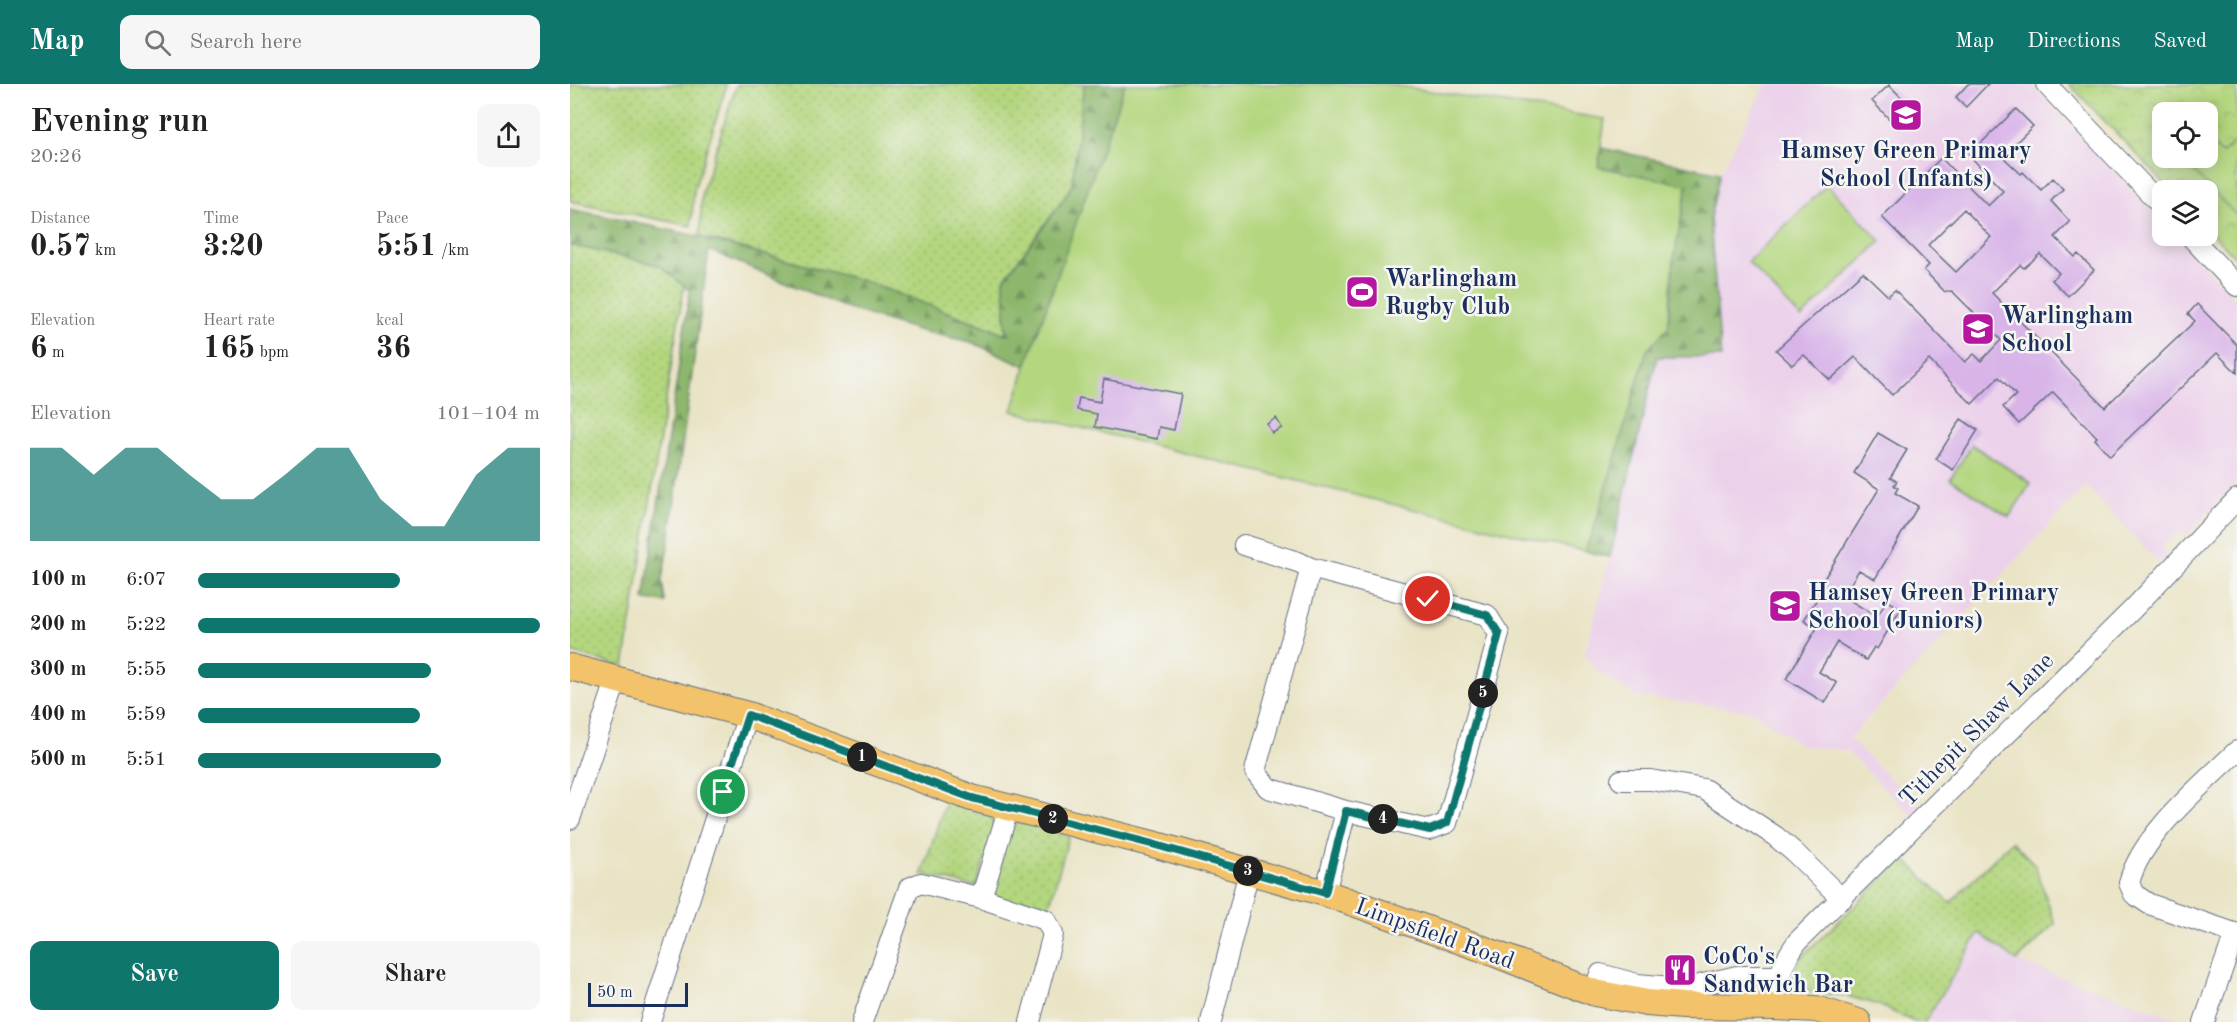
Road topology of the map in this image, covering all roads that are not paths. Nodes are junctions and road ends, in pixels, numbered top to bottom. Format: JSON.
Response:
{"nodes":[{"id":1,"x":2046,"y":84,"type":"edge"},
{"id":2,"x":2152,"y":195,"type":"edge"},
{"id":3,"x":2199,"y":246,"type":"edge"},
{"id":4,"x":2237,"y":286,"type":"edge"},
{"id":5,"x":2237,"y":499,"type":"edge"},
{"id":6,"x":1244,"y":545,"type":"dead end"},
{"id":7,"x":1311,"y":568,"type":"junction"},
{"id":8,"x":570,"y":667,"type":"edge"},
{"id":9,"x":616,"y":681,"type":"junction"},
{"id":10,"x":748,"y":715,"type":"junction"},
{"id":11,"x":2237,"y":752,"type":"edge"},
{"id":12,"x":1621,"y":780,"type":"dead end"},
{"id":13,"x":1009,"y":807,"type":"junction"},
{"id":14,"x":1346,"y":811,"type":"junction"},
{"id":15,"x":570,"y":819,"type":"edge"},
{"id":16,"x":1249,"y":871,"type":"junction"},
{"id":17,"x":1325,"y":893,"type":"junction"},
{"id":18,"x":981,"y":898,"type":"junction"},
{"id":19,"x":1842,"y":899,"type":"junction"},
{"id":20,"x":2236,"y":934,"type":"edge"},
{"id":21,"x":1779,"y":976,"type":"junction"},
{"id":22,"x":1593,"y":992,"type":"junction"},
{"id":23,"x":1774,"y":1007,"type":"junction"},
{"id":24,"x":1738,"y":1015,"type":"edge"},
{"id":25,"x":650,"y":1022,"type":"edge"},
{"id":26,"x":862,"y":1022,"type":"edge"},
{"id":27,"x":1030,"y":1022,"type":"edge"},
{"id":28,"x":1211,"y":1022,"type":"edge"},
{"id":29,"x":1858,"y":1022,"type":"edge"},
{"id":30,"x":2204,"y":1022,"type":"edge"}],
"edges":[{"from":1,"to":2,"type":"street"},
{"from":3,"to":4,"type":"street"},
{"from":5,"to":19,"type":"street","name":"Tithepit Shaw Lane"},
{"from":6,"to":7,"type":"street"},
{"from":7,"to":14,"type":"street"},
{"from":7,"to":14,"type":"street"},
{"from":8,"to":9,"type":"main road","name":"Limpsfield Road"},
{"from":9,"to":10,"type":"main road","name":"Limpsfield Road"},
{"from":9,"to":15,"type":"street"},
{"from":10,"to":13,"type":"main road","name":"Limpsfield Road"},
{"from":10,"to":25,"type":"street"},
{"from":11,"to":20,"type":"street"},
{"from":12,"to":19,"type":"street"},
{"from":13,"to":16,"type":"main road","name":"Limpsfield Road"},
{"from":13,"to":18,"type":"street"},
{"from":14,"to":17,"type":"street"},
{"from":16,"to":17,"type":"main road","name":"Limpsfield Road"},
{"from":16,"to":28,"type":"street"},
{"from":17,"to":22,"type":"main road","name":"Limpsfield Road"},
{"from":18,"to":26,"type":"street"},
{"from":18,"to":27,"type":"street"},
{"from":19,"to":21,"type":"street","name":"Tithepit Shaw Lane"},
{"from":20,"to":30,"type":"street"},
{"from":21,"to":22,"type":"street"},
{"from":21,"to":23,"type":"street","name":"Tithepit Shaw Lane"},
{"from":22,"to":24,"type":"main road","name":"Limpsfield Road"},
{"from":23,"to":24,"type":"main road","name":"Limpsfield Road"},
{"from":23,"to":29,"type":"main road","name":"Limpsfield Road"}]}
